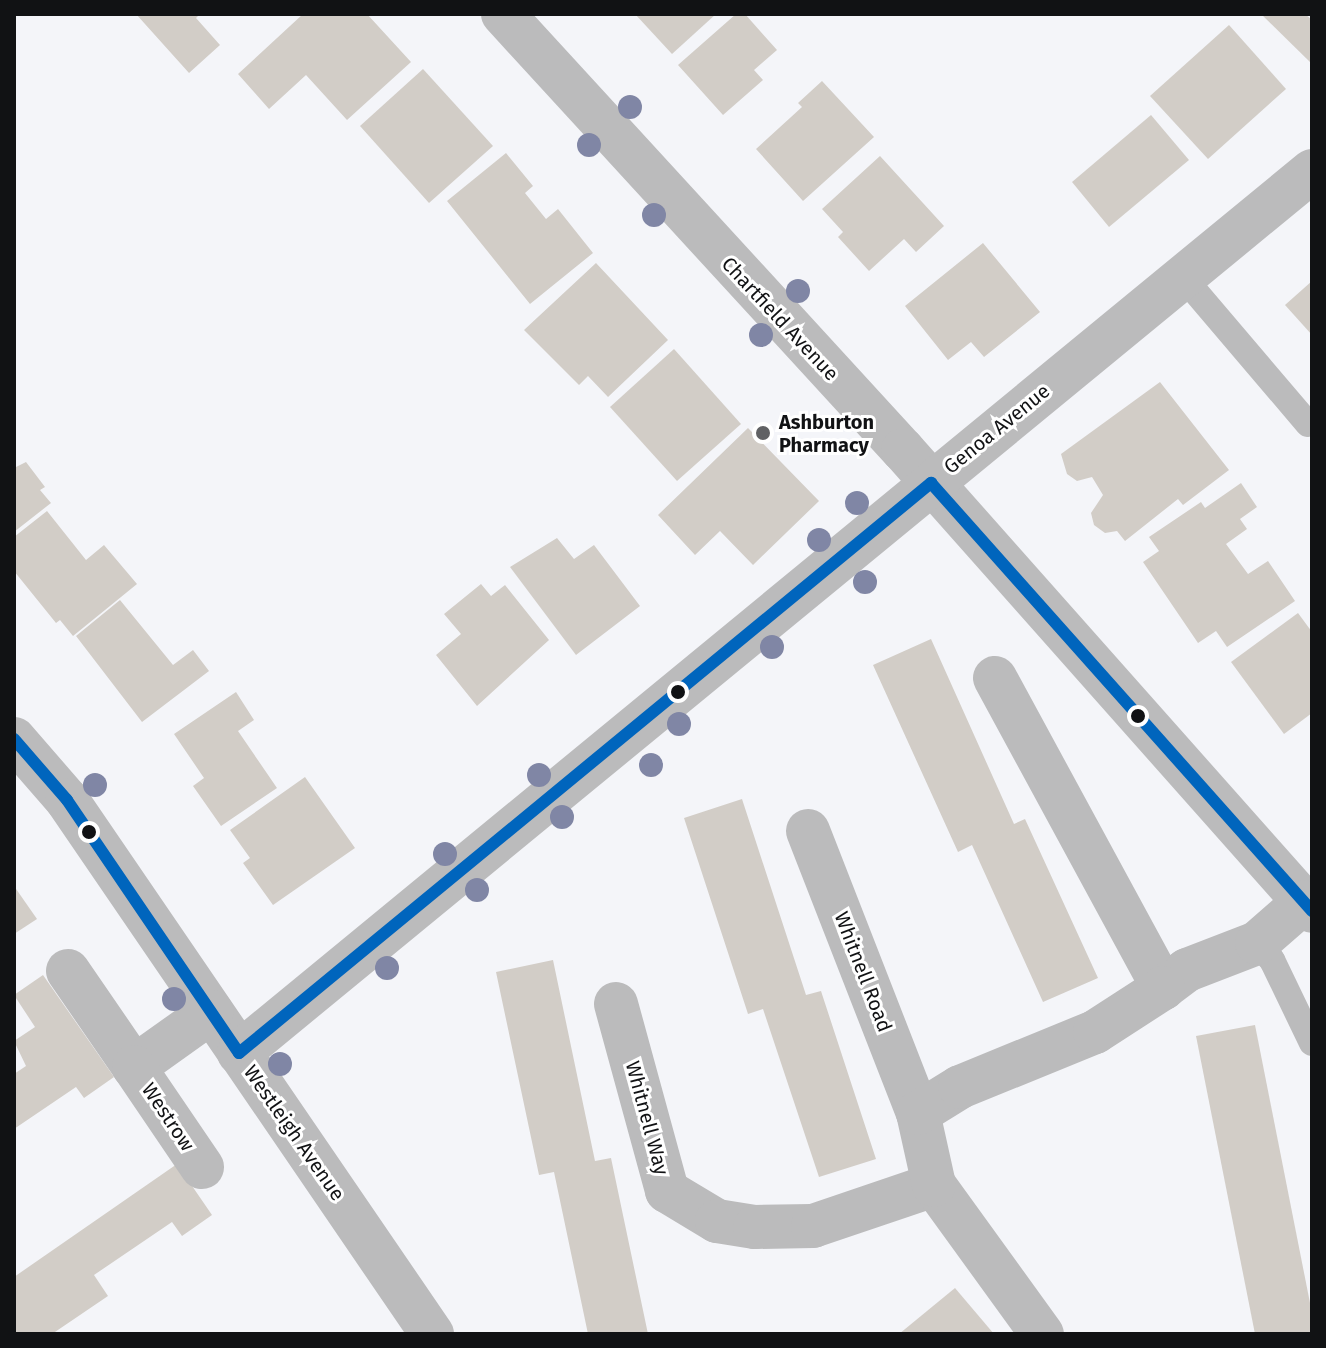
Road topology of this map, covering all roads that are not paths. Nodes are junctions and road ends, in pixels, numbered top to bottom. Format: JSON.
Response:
{"nodes":[{"id":1,"x":503,"y":14,"type":"edge"},
{"id":2,"x":1312,"y":171,"type":"edge"},
{"id":3,"x":1183,"y":277,"type":"junction"},
{"id":4,"x":1308,"y":424,"type":"dead end"},
{"id":5,"x":931,"y":483,"type":"junction"},
{"id":6,"x":995,"y":678,"type":"dead end"},
{"id":7,"x":14,"y":739,"type":"edge"},
{"id":8,"x":808,"y":831,"type":"dead end"},
{"id":9,"x":1308,"y":907,"type":"edge"},
{"id":10,"x":1257,"y":943,"type":"junction"},
{"id":11,"x":68,"y":971,"type":"dead end"},
{"id":12,"x":1163,"y":988,"type":"junction"},
{"id":13,"x":616,"y":1004,"type":"dead end"},
{"id":14,"x":211,"y":1012,"type":"junction"},
{"id":15,"x":1312,"y":1043,"type":"edge"},
{"id":16,"x":239,"y":1053,"type":"junction"},
{"id":17,"x":134,"y":1067,"type":"junction"},
{"id":18,"x":918,"y":1113,"type":"junction"},
{"id":19,"x":202,"y":1167,"type":"dead end"},
{"id":20,"x":934,"y":1185,"type":"junction"},
{"id":21,"x":432,"y":1334,"type":"edge"},
{"id":22,"x":1042,"y":1334,"type":"edge"}],
"edges":[{"from":1,"to":5,"type":"street","name":"Chartfield Avenue"},
{"from":2,"to":3,"type":"street","name":"Genoa Avenue"},
{"from":3,"to":4,"type":"lane"},
{"from":3,"to":5,"type":"street","name":"Genoa Avenue"},
{"from":5,"to":9,"type":"street","name":"Chartfield Avenue"},
{"from":5,"to":16,"type":"street","name":"Genoa Avenue"},
{"from":6,"to":12,"type":"street"},
{"from":7,"to":14,"type":"street","name":"Westleigh Avenue"},
{"from":8,"to":18,"type":"street","name":"Whitnell Road"},
{"from":9,"to":10,"type":"street"},
{"from":10,"to":12,"type":"street"},
{"from":10,"to":15,"type":"lane"},
{"from":11,"to":17,"type":"street","name":"Westrow"},
{"from":12,"to":18,"type":"street"},
{"from":13,"to":20,"type":"street","name":"Whitnell Way"},
{"from":14,"to":16,"type":"street","name":"Westleigh Avenue"},
{"from":14,"to":17,"type":"street","name":"Westrow"},
{"from":16,"to":21,"type":"street","name":"Westleigh Avenue"},
{"from":17,"to":19,"type":"street","name":"Westrow"},
{"from":18,"to":20,"type":"street"},
{"from":20,"to":22,"type":"street"}]}
